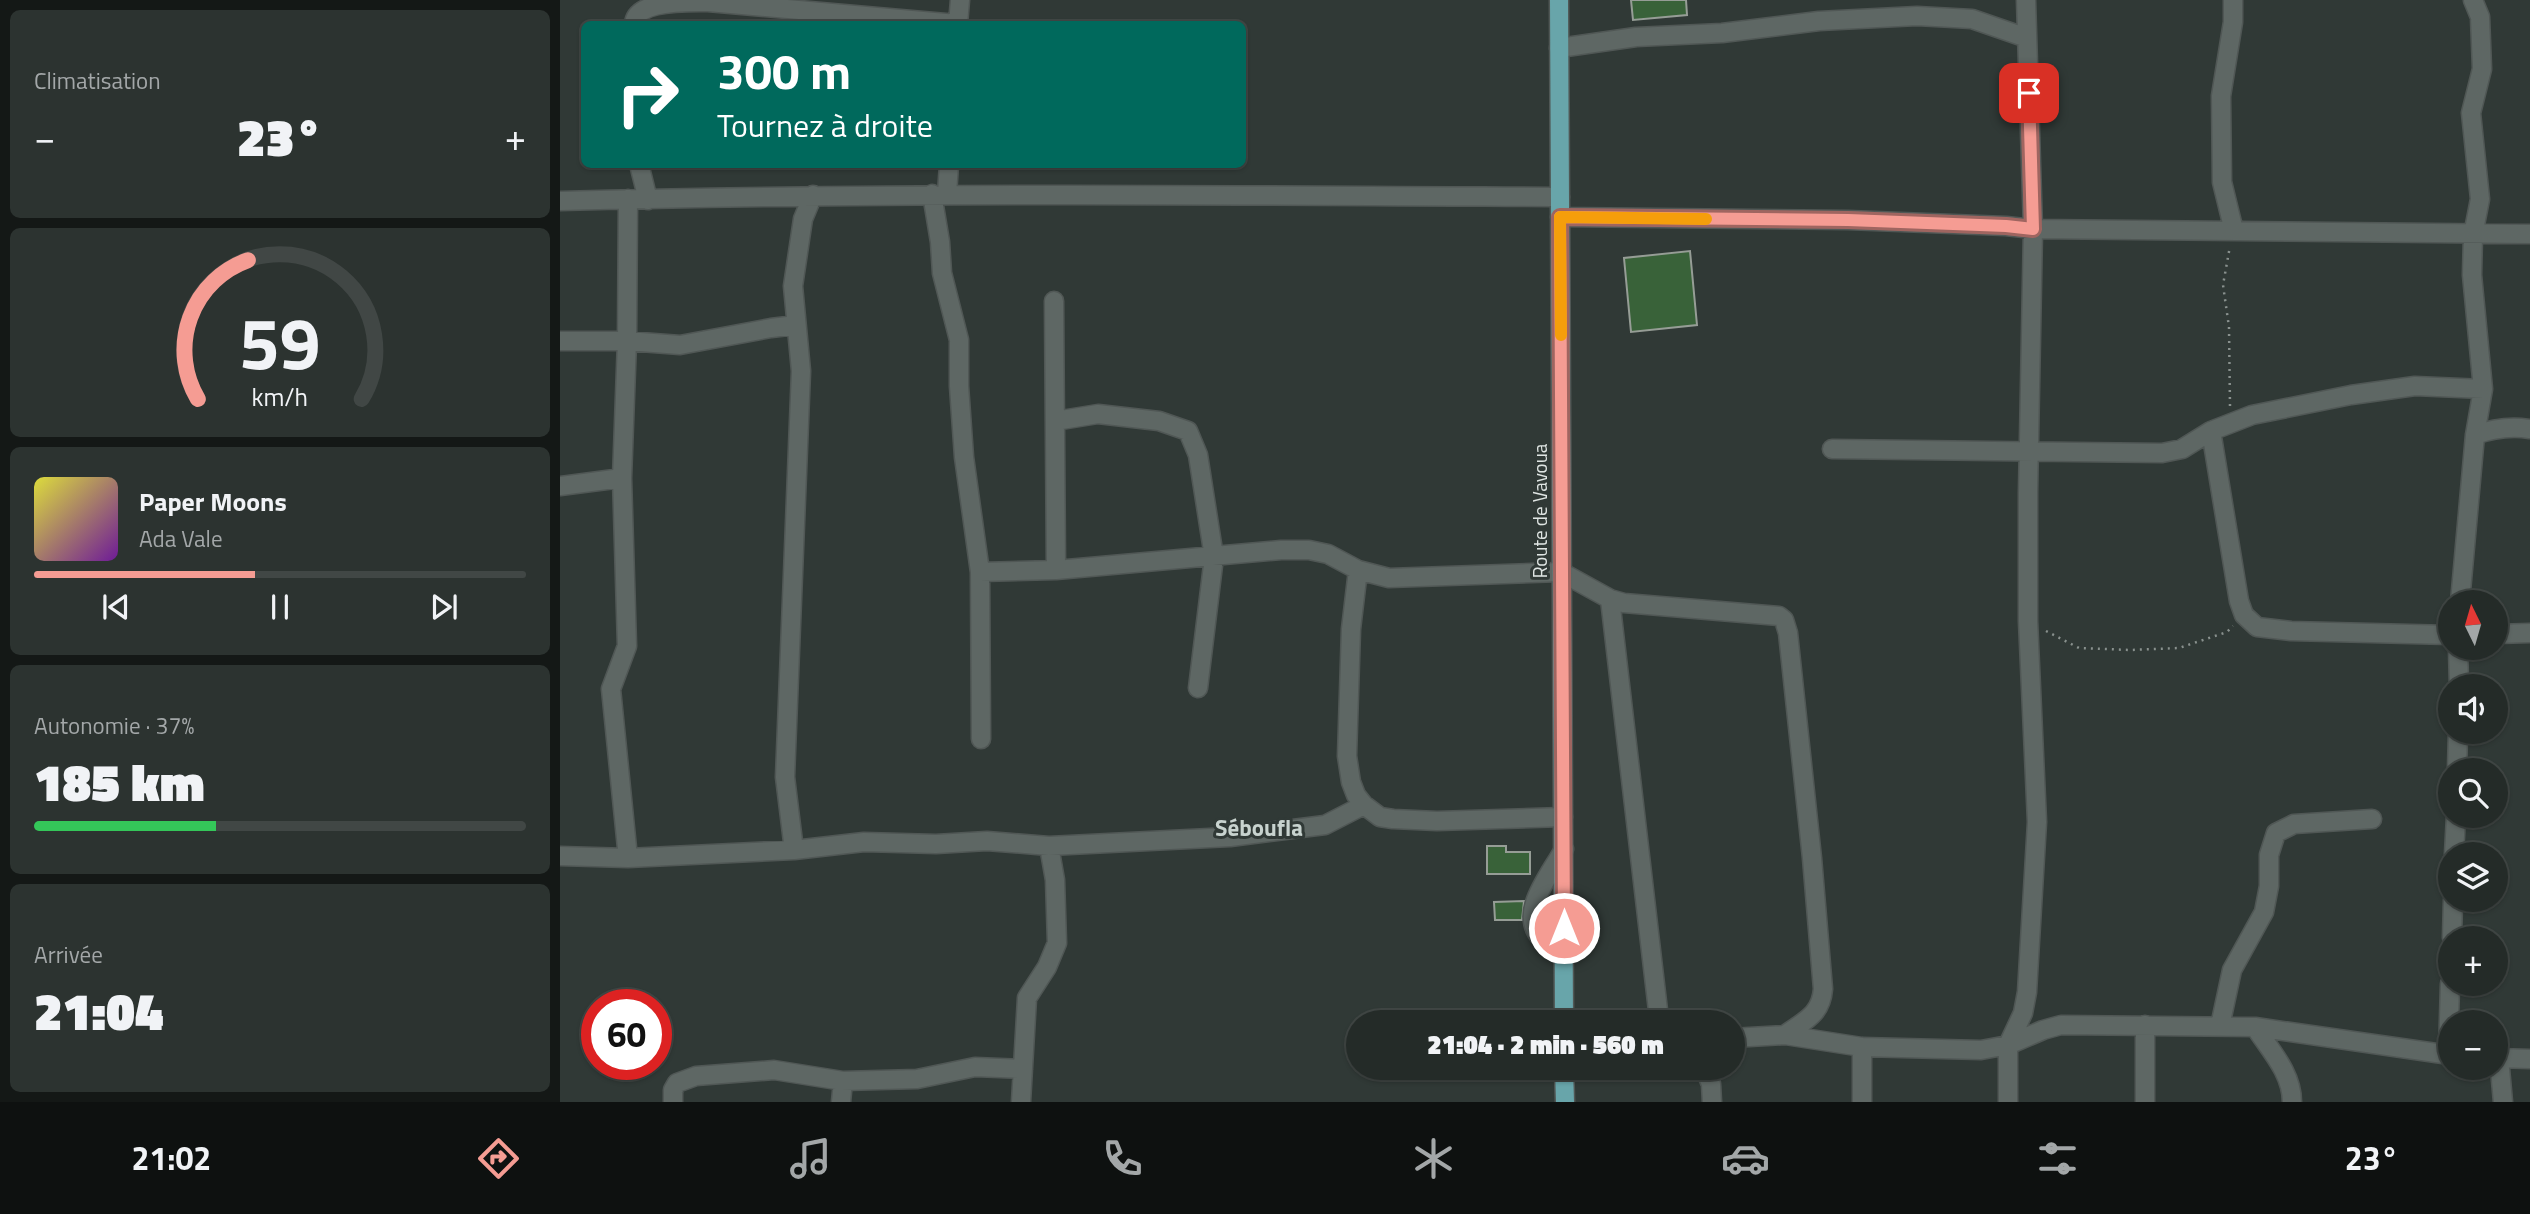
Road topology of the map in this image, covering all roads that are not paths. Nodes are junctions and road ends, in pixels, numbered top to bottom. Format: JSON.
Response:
{"nodes":[{"id":1,"x":960,"y":0,"type":"edge"},
{"id":2,"x":1559,"y":0,"type":"edge"},
{"id":3,"x":2026,"y":0,"type":"edge"},
{"id":4,"x":2234,"y":0,"type":"edge"},
{"id":5,"x":2473,"y":0,"type":"edge"},
{"id":6,"x":667,"y":1,"type":"edge"},
{"id":7,"x":634,"y":21,"type":"edge"},
{"id":8,"x":923,"y":21,"type":"edge"},
{"id":9,"x":957,"y":21,"type":"edge"},
{"id":10,"x":2027,"y":38,"type":"junction"},
{"id":11,"x":1559,"y":48,"type":"junction"},
{"id":12,"x":640,"y":168,"type":"edge"},
{"id":13,"x":948,"y":168,"type":"edge"},
{"id":14,"x":939,"y":194,"type":"junction"},
{"id":15,"x":813,"y":195,"type":"junction"},
{"id":16,"x":1560,"y":197,"type":"junction"},
{"id":17,"x":628,"y":199,"type":"junction"},
{"id":18,"x":648,"y":200,"type":"junction"},
{"id":19,"x":560,"y":201,"type":"edge"},
{"id":20,"x":1560,"y":217,"type":"junction"},
{"id":21,"x":2033,"y":229,"type":"junction"},
{"id":22,"x":2234,"y":231,"type":"junction"},
{"id":23,"x":2530,"y":234,"type":"edge"},
{"id":24,"x":2473,"y":235,"type":"junction"},
{"id":25,"x":1054,"y":301,"type":"dead end"},
{"id":26,"x":796,"y":325,"type":"junction"},
{"id":27,"x":560,"y":341,"type":"edge"},
{"id":28,"x":627,"y":341,"type":"junction"},
{"id":29,"x":2483,"y":389,"type":"junction"},
{"id":30,"x":1055,"y":421,"type":"junction"},
{"id":31,"x":2530,"y":429,"type":"edge"},
{"id":32,"x":2211,"y":431,"type":"junction"},
{"id":33,"x":2475,"y":435,"type":"junction"},
{"id":34,"x":1832,"y":449,"type":"dead end"},
{"id":35,"x":2028,"y":452,"type":"junction"},
{"id":36,"x":622,"y":478,"type":"junction"},
{"id":37,"x":560,"y":486,"type":"edge"},
{"id":38,"x":1214,"y":557,"type":"junction"},
{"id":39,"x":1056,"y":570,"type":"junction"},
{"id":40,"x":1358,"y":570,"type":"junction"},
{"id":41,"x":979,"y":572,"type":"junction"},
{"id":42,"x":1562,"y":572,"type":"junction"},
{"id":43,"x":2461,"y":590,"type":"edge"},
{"id":44,"x":1610,"y":599,"type":"junction"},
{"id":45,"x":2530,"y":633,"type":"edge"},
{"id":46,"x":2508,"y":634,"type":"edge"},
{"id":47,"x":2438,"y":635,"type":"edge"},
{"id":48,"x":1198,"y":688,"type":"dead end"},
{"id":49,"x":981,"y":739,"type":"dead end"},
{"id":50,"x":1364,"y":805,"type":"junction"},
{"id":51,"x":1563,"y":817,"type":"junction"},
{"id":52,"x":2372,"y":819,"type":"dead end"},
{"id":53,"x":1049,"y":846,"type":"junction"},
{"id":54,"x":1564,"y":849,"type":"junction"},
{"id":55,"x":794,"y":850,"type":"junction"},
{"id":56,"x":560,"y":856,"type":"edge"},
{"id":57,"x":628,"y":858,"type":"junction"},
{"id":58,"x":1564,"y":954,"type":"junction"},
{"id":59,"x":1564,"y":1010,"type":"edge"},
{"id":60,"x":1658,"y":1010,"type":"edge"},
{"id":61,"x":2145,"y":1025,"type":"junction"},
{"id":62,"x":2220,"y":1026,"type":"junction"},
{"id":63,"x":2255,"y":1027,"type":"junction"},
{"id":64,"x":1785,"y":1035,"type":"junction"},
{"id":65,"x":1745,"y":1037,"type":"edge"},
{"id":66,"x":2008,"y":1045,"type":"junction"},
{"id":67,"x":1862,"y":1047,"type":"junction"},
{"id":68,"x":2438,"y":1052,"type":"edge"},
{"id":69,"x":2508,"y":1058,"type":"edge"},
{"id":70,"x":2530,"y":1059,"type":"edge"},
{"id":71,"x":1023,"y":1069,"type":"junction"},
{"id":72,"x":1564,"y":1080,"type":"edge"},
{"id":73,"x":1709,"y":1080,"type":"edge"},
{"id":74,"x":2500,"y":1080,"type":"edge"},
{"id":75,"x":843,"y":1081,"type":"junction"},
{"id":76,"x":673,"y":1102,"type":"edge"},
{"id":77,"x":841,"y":1102,"type":"edge"},
{"id":78,"x":1021,"y":1102,"type":"edge"},
{"id":79,"x":1565,"y":1102,"type":"edge"},
{"id":80,"x":1712,"y":1102,"type":"edge"},
{"id":81,"x":1861,"y":1102,"type":"edge"},
{"id":82,"x":2008,"y":1102,"type":"edge"},
{"id":83,"x":2146,"y":1102,"type":"edge"},
{"id":84,"x":2292,"y":1102,"type":"edge"},
{"id":85,"x":2503,"y":1102,"type":"edge"}],
"edges":[{"from":1,"to":9,"type":"street"},
{"from":2,"to":11,"type":"main road","name":"Route de Vavoua"},
{"from":3,"to":10,"type":"street"},
{"from":4,"to":22,"type":"street"},
{"from":5,"to":24,"type":"street"},
{"from":6,"to":7,"type":"street"},
{"from":6,"to":8,"type":"street"},
{"from":10,"to":11,"type":"street"},
{"from":10,"to":21,"type":"street"},
{"from":11,"to":16,"type":"main road","name":"Route de Vavoua"},
{"from":12,"to":18,"type":"street"},
{"from":13,"to":14,"type":"street"},
{"from":14,"to":15,"type":"street"},
{"from":14,"to":16,"type":"street"},
{"from":14,"to":41,"type":"street"},
{"from":15,"to":18,"type":"street"},
{"from":15,"to":26,"type":"street"},
{"from":16,"to":20,"type":"main road","name":"Route de Vavoua"},
{"from":17,"to":18,"type":"street"},
{"from":17,"to":19,"type":"street"},
{"from":17,"to":28,"type":"street"},
{"from":20,"to":21,"type":"street"},
{"from":20,"to":42,"type":"main road","name":"Route de Vavoua"},
{"from":21,"to":22,"type":"street"},
{"from":21,"to":35,"type":"street"},
{"from":22,"to":24,"type":"street"},
{"from":23,"to":24,"type":"street"},
{"from":24,"to":29,"type":"street"},
{"from":25,"to":30,"type":"street"},
{"from":26,"to":28,"type":"street"},
{"from":26,"to":55,"type":"street"},
{"from":27,"to":28,"type":"street"},
{"from":28,"to":36,"type":"street"},
{"from":29,"to":32,"type":"street"},
{"from":29,"to":33,"type":"street"},
{"from":30,"to":38,"type":"street"},
{"from":30,"to":39,"type":"street"},
{"from":31,"to":33,"type":"street"},
{"from":32,"to":35,"type":"street"},
{"from":32,"to":47,"type":"street"},
{"from":33,"to":43,"type":"street"},
{"from":34,"to":35,"type":"street"},
{"from":35,"to":66,"type":"street"},
{"from":36,"to":37,"type":"street"},
{"from":36,"to":57,"type":"street"},
{"from":38,"to":39,"type":"street"},
{"from":38,"to":40,"type":"street"},
{"from":38,"to":48,"type":"street"},
{"from":39,"to":41,"type":"street"},
{"from":40,"to":42,"type":"street"},
{"from":40,"to":50,"type":"street"},
{"from":41,"to":49,"type":"street"},
{"from":42,"to":44,"type":"street"},
{"from":42,"to":51,"type":"main road","name":"Route de Vavoua"},
{"from":44,"to":60,"type":"street"},
{"from":44,"to":64,"type":"street"},
{"from":45,"to":46,"type":"street"},
{"from":50,"to":51,"type":"street"},
{"from":50,"to":53,"type":"street"},
{"from":51,"to":54,"type":"main road","name":"Route de Vavoua"},
{"from":52,"to":62,"type":"street"},
{"from":53,"to":55,"type":"street"},
{"from":53,"to":71,"type":"street"},
{"from":54,"to":58,"type":"main road","name":"Route de Vavoua"},
{"from":54,"to":58,"type":"street"},
{"from":55,"to":57,"type":"street"},
{"from":56,"to":57,"type":"street"},
{"from":58,"to":59,"type":"main road","name":"Route de Vavoua"},
{"from":61,"to":62,"type":"street"},
{"from":61,"to":66,"type":"street"},
{"from":61,"to":83,"type":"street"},
{"from":62,"to":63,"type":"street"},
{"from":63,"to":68,"type":"street"},
{"from":63,"to":84,"type":"street"},
{"from":64,"to":65,"type":"street"},
{"from":64,"to":67,"type":"street"},
{"from":66,"to":67,"type":"street"},
{"from":66,"to":82,"type":"street"},
{"from":67,"to":81,"type":"street"},
{"from":69,"to":70,"type":"street"},
{"from":71,"to":75,"type":"street"},
{"from":71,"to":78,"type":"street"},
{"from":72,"to":79,"type":"main road"},
{"from":73,"to":80,"type":"street"},
{"from":74,"to":85,"type":"street"},
{"from":75,"to":76,"type":"street"},
{"from":75,"to":77,"type":"street"}]}
